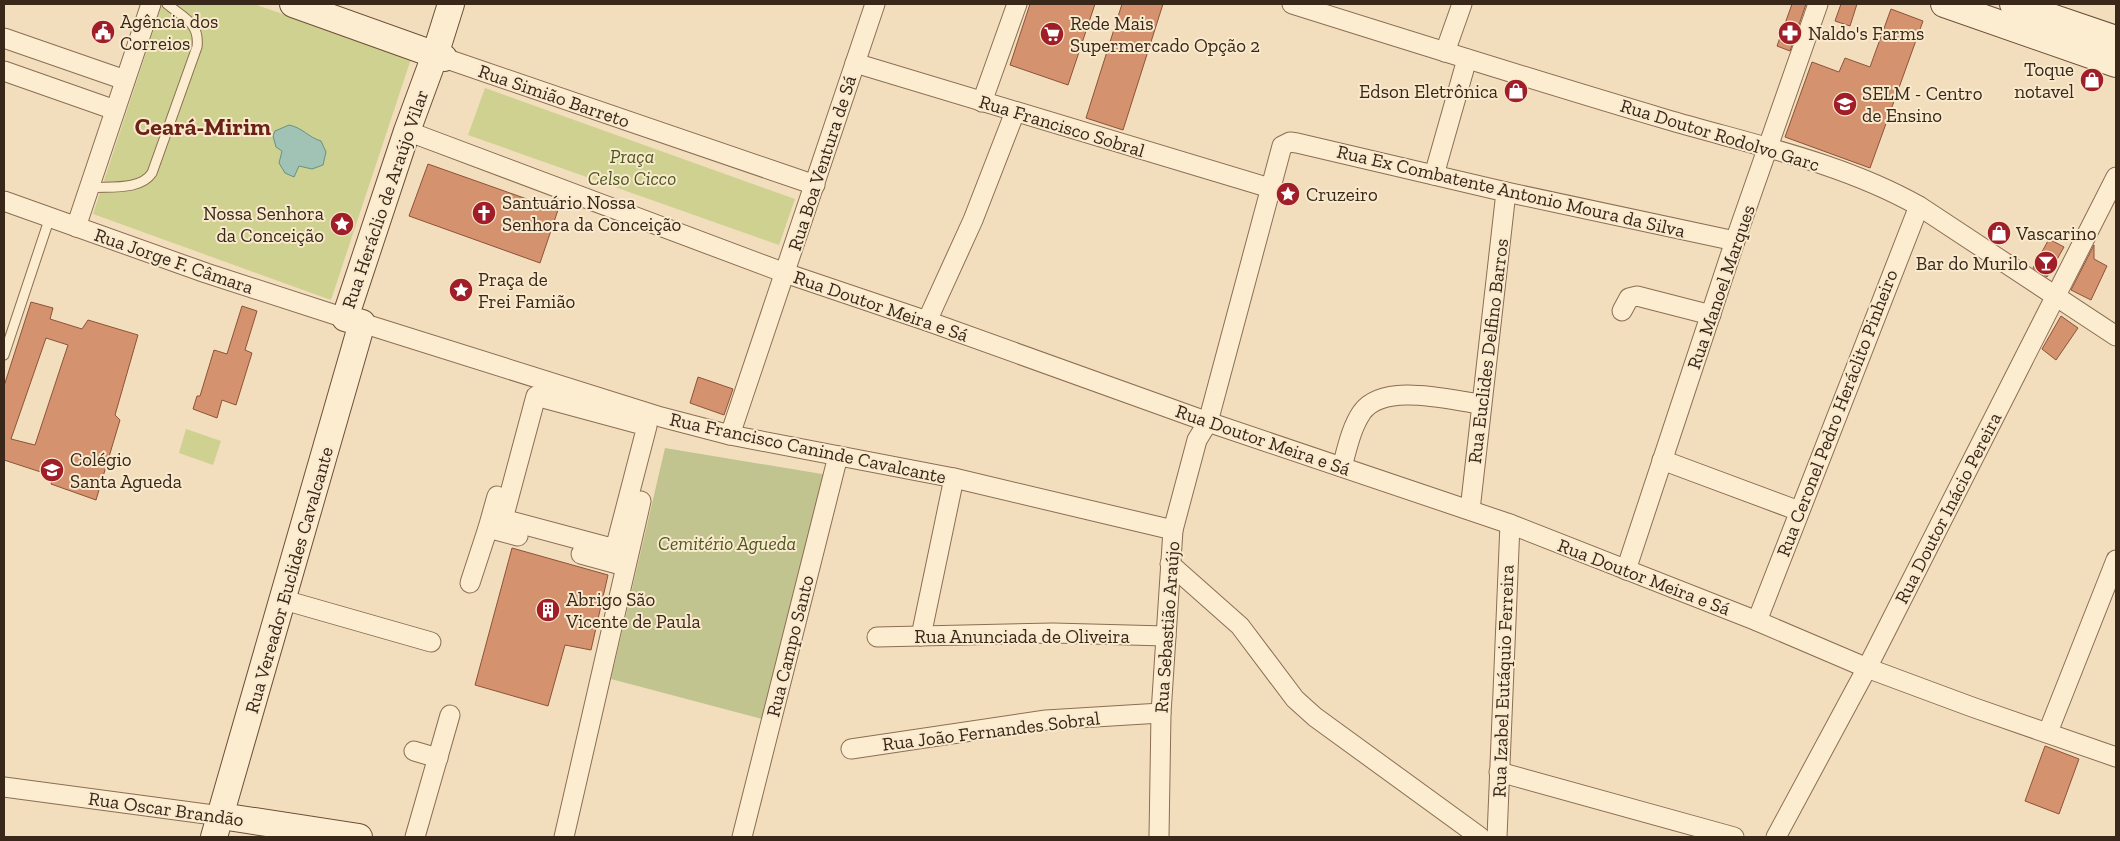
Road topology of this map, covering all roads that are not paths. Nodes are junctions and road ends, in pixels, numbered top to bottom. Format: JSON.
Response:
{"nodes":[{"id":1,"x":151,"y":4,"type":"edge"},
{"id":2,"x":168,"y":4,"type":"edge"},
{"id":3,"x":293,"y":4,"type":"edge"},
{"id":4,"x":451,"y":4,"type":"edge"},
{"id":5,"x":468,"y":4,"type":"edge"},
{"id":6,"x":875,"y":4,"type":"edge"},
{"id":7,"x":1017,"y":4,"type":"edge"},
{"id":8,"x":1292,"y":4,"type":"edge"},
{"id":9,"x":1462,"y":4,"type":"edge"},
{"id":10,"x":1818,"y":4,"type":"edge"},
{"id":11,"x":1944,"y":4,"type":"edge"},
{"id":12,"x":2013,"y":4,"type":"edge"},
{"id":13,"x":4,"y":38,"type":"edge"},
{"id":14,"x":2116,"y":39,"type":"edge"},
{"id":15,"x":1445,"y":52,"type":"junction"},
{"id":16,"x":440,"y":56,"type":"junction"},
{"id":17,"x":1467,"y":59,"type":"junction"},
{"id":18,"x":855,"y":63,"type":"junction"},
{"id":19,"x":2116,"y":64,"type":"edge"},
{"id":20,"x":4,"y":71,"type":"edge"},
{"id":21,"x":125,"y":80,"type":"junction"},
{"id":22,"x":982,"y":102,"type":"junction"},
{"id":23,"x":115,"y":110,"type":"junction"},
{"id":24,"x":1015,"y":112,"type":"junction"},
{"id":25,"x":406,"y":131,"type":"junction"},
{"id":26,"x":1286,"y":143,"type":"joint"},
{"id":27,"x":1768,"y":149,"type":"junction"},
{"id":28,"x":1434,"y":175,"type":"junction"},
{"id":29,"x":2116,"y":177,"type":"edge"},
{"id":30,"x":815,"y":185,"type":"junction"},
{"id":31,"x":89,"y":188,"type":"junction"},
{"id":32,"x":1270,"y":188,"type":"junction"},
{"id":33,"x":1506,"y":192,"type":"junction"},
{"id":34,"x":4,"y":201,"type":"edge"},
{"id":35,"x":1918,"y":206,"type":"junction"},
{"id":36,"x":50,"y":217,"type":"junction"},
{"id":37,"x":76,"y":227,"type":"junction"},
{"id":38,"x":1735,"y":241,"type":"junction"},
{"id":39,"x":785,"y":273,"type":"junction"},
{"id":40,"x":2057,"y":296,"type":"junction"},
{"id":41,"x":1622,"y":311,"type":"dead end"},
{"id":42,"x":1712,"y":315,"type":"junction"},
{"id":43,"x":353,"y":321,"type":"junction"},
{"id":44,"x":927,"y":321,"type":"junction"},
{"id":45,"x":2116,"y":336,"type":"edge"},
{"id":46,"x":4,"y":355,"type":"edge"},
{"id":47,"x":532,"y":377,"type":"junction"},
{"id":48,"x":1481,"y":404,"type":"junction"},
{"id":49,"x":660,"y":417,"type":"junction"},
{"id":50,"x":1208,"y":422,"type":"junction"},
{"id":51,"x":730,"y":435,"type":"junction"},
{"id":52,"x":838,"y":456,"type":"junction"},
{"id":53,"x":1662,"y":460,"type":"junction"},
{"id":54,"x":1342,"y":467,"type":"junction"},
{"id":55,"x":954,"y":478,"type":"junction"},
{"id":56,"x":1470,"y":510,"type":"junction"},
{"id":57,"x":1799,"y":511,"type":"junction"},
{"id":58,"x":495,"y":524,"type":"junction"},
{"id":59,"x":1510,"y":524,"type":"junction"},
{"id":60,"x":1173,"y":530,"type":"junction"},
{"id":61,"x":2116,"y":560,"type":"edge"},
{"id":62,"x":1170,"y":564,"type":"junction"},
{"id":63,"x":626,"y":566,"type":"junction"},
{"id":64,"x":1626,"y":570,"type":"junction"},
{"id":65,"x":470,"y":583,"type":"dead end"},
{"id":66,"x":284,"y":600,"type":"junction"},
{"id":67,"x":1757,"y":621,"type":"junction"},
{"id":68,"x":922,"y":636,"type":"junction"},
{"id":69,"x":1166,"y":636,"type":"junction"},
{"id":70,"x":878,"y":637,"type":"dead end"},
{"id":71,"x":430,"y":642,"type":"dead end"},
{"id":72,"x":1867,"y":668,"type":"junction"},
{"id":73,"x":1161,"y":713,"type":"junction"},
{"id":74,"x":450,"y":715,"type":"dead end"},
{"id":75,"x":2048,"y":732,"type":"junction"},
{"id":76,"x":851,"y":749,"type":"dead end"},
{"id":77,"x":414,"y":750,"type":"dead end"},
{"id":78,"x":2116,"y":757,"type":"edge"},
{"id":79,"x":438,"y":758,"type":"junction"},
{"id":80,"x":1499,"y":772,"type":"junction"},
{"id":81,"x":4,"y":787,"type":"edge"},
{"id":82,"x":218,"y":827,"type":"edge"},
{"id":83,"x":358,"y":837,"type":"edge"},
{"id":84,"x":415,"y":837,"type":"edge"},
{"id":85,"x":564,"y":837,"type":"edge"},
{"id":86,"x":742,"y":837,"type":"edge"},
{"id":87,"x":1159,"y":837,"type":"edge"},
{"id":88,"x":1480,"y":837,"type":"edge"},
{"id":89,"x":1497,"y":837,"type":"edge"},
{"id":90,"x":1734,"y":837,"type":"edge"},
{"id":91,"x":1776,"y":837,"type":"edge"}],
"edges":[{"from":1,"to":21,"type":"street"},
{"from":2,"to":31,"type":"lane"},
{"from":3,"to":16,"type":"street","name":"Rua Simião Barreto"},
{"from":4,"to":16,"type":"street","name":"Rua Heráclio de Araújo Vilar"},
{"from":5,"to":16,"type":"street"},
{"from":6,"to":18,"type":"street","name":"Rua Boa Ventura de Sá"},
{"from":7,"to":22,"type":"street"},
{"from":8,"to":15,"type":"street","name":"Rua Doutor Rodolvo Garc"},
{"from":9,"to":15,"type":"street"},
{"from":10,"to":27,"type":"street","name":"Rua Manoel Marques"},
{"from":11,"to":19,"type":"street"},
{"from":12,"to":14,"type":"street"},
{"from":13,"to":21,"type":"street"},
{"from":15,"to":17,"type":"street","name":"Rua Doutor Rodolvo Garc"},
{"from":16,"to":25,"type":"street","name":"Rua Heráclio de Araújo Vilar"},
{"from":16,"to":30,"type":"street","name":"Rua Simião Barreto"},
{"from":17,"to":27,"type":"street","name":"Rua Doutor Rodolvo Garc"},
{"from":17,"to":28,"type":"street"},
{"from":18,"to":22,"type":"street","name":"Rua Francisco Sobral"},
{"from":18,"to":30,"type":"street","name":"Rua Boa Ventura de Sá"},
{"from":20,"to":23,"type":"street"},
{"from":21,"to":23,"type":"street"},
{"from":22,"to":24,"type":"street","name":"Rua Francisco Sobral"},
{"from":23,"to":31,"type":"street"},
{"from":24,"to":32,"type":"street","name":"Rua Francisco Sobral"},
{"from":24,"to":44,"type":"street"},
{"from":25,"to":39,"type":"street","name":"Rua Doutor Meira e Sá"},
{"from":25,"to":43,"type":"street","name":"Rua Heráclio de Araújo Vilar"},
{"from":26,"to":28,"type":"street","name":"Rua Ex Combatente Antonio Moura da Silva"},
{"from":26,"to":32,"type":"street","name":"Rua Sebastião Araújo"},
{"from":27,"to":35,"type":"street","name":"Rua Doutor Rodolvo Garc"},
{"from":27,"to":38,"type":"street","name":"Rua Manoel Marques"},
{"from":28,"to":33,"type":"street","name":"Rua Ex Combatente Antonio Moura da Silva"},
{"from":29,"to":40,"type":"street","name":"Rua Doutor Inácio Pereira"},
{"from":30,"to":39,"type":"street","name":"Rua Boa Ventura de Sá"},
{"from":31,"to":37,"type":"street"},
{"from":32,"to":50,"type":"street","name":"Rua Sebastião Araújo"},
{"from":33,"to":38,"type":"street","name":"Rua Ex Combatente Antonio Moura da Silva"},
{"from":33,"to":48,"type":"street","name":"Rua Euclides Delfino Barros"},
{"from":34,"to":36,"type":"street","name":"Rua Jorge F. Câmara"},
{"from":35,"to":40,"type":"street","name":"Rua Doutor Rodolvo Garc"},
{"from":35,"to":57,"type":"street","name":"Rua Ceronel Pedro Heráclito Pinheiro"},
{"from":36,"to":37,"type":"street","name":"Rua Jorge F. Câmara"},
{"from":36,"to":46,"type":"lane"},
{"from":37,"to":43,"type":"street","name":"Rua Jorge F. Câmara"},
{"from":38,"to":42,"type":"street","name":"Rua Manoel Marques"},
{"from":39,"to":44,"type":"street","name":"Rua Doutor Meira e Sá"},
{"from":39,"to":51,"type":"street","name":"Rua Boa Ventura de Sá"},
{"from":40,"to":45,"type":"street","name":"Rua Doutor Rodolvo Garc"},
{"from":40,"to":72,"type":"street","name":"Rua Doutor Inácio Pereira"},
{"from":41,"to":42,"type":"street"},
{"from":42,"to":53,"type":"street","name":"Rua Manoel Marques"},
{"from":43,"to":47,"type":"street","name":"Rua Francisco Caninde Cavalcante"},
{"from":43,"to":66,"type":"street","name":"Rua Vereador Euclides Cavalcante"},
{"from":44,"to":50,"type":"street","name":"Rua Doutor Meira e Sá"},
{"from":47,"to":49,"type":"street","name":"Rua Francisco Caninde Cavalcante"},
{"from":47,"to":58,"type":"street"},
{"from":48,"to":54,"type":"street"},
{"from":48,"to":56,"type":"street","name":"Rua Euclides Delfino Barros"},
{"from":49,"to":51,"type":"street","name":"Rua Francisco Caninde Cavalcante"},
{"from":49,"to":63,"type":"street"},
{"from":50,"to":54,"type":"street","name":"Rua Doutor Meira e Sá"},
{"from":50,"to":60,"type":"street","name":"Rua Sebastião Araújo"},
{"from":51,"to":52,"type":"street","name":"Rua Francisco Caninde Cavalcante"},
{"from":52,"to":55,"type":"street","name":"Rua Francisco Caninde Cavalcante"},
{"from":52,"to":86,"type":"street","name":"Rua Campo Santo"},
{"from":53,"to":57,"type":"street"},
{"from":53,"to":64,"type":"street","name":"Rua Manoel Marques"},
{"from":54,"to":56,"type":"street","name":"Rua Doutor Meira e Sá"},
{"from":55,"to":60,"type":"street","name":"Rua Francisco Caninde Cavalcante"},
{"from":55,"to":68,"type":"street"},
{"from":56,"to":59,"type":"street","name":"Rua Doutor Meira e Sá"},
{"from":57,"to":67,"type":"street","name":"Rua Ceronel Pedro Heráclito Pinheiro"},
{"from":58,"to":58,"type":"street"},
{"from":58,"to":63,"type":"street"},
{"from":58,"to":65,"type":"street"},
{"from":59,"to":64,"type":"street","name":"Rua Doutor Meira e Sá"},
{"from":59,"to":80,"type":"street","name":"Rua Izabel Eutáquio Ferreira"},
{"from":60,"to":62,"type":"street","name":"Rua Sebastião Araújo"},
{"from":61,"to":75,"type":"street"},
{"from":62,"to":69,"type":"street","name":"Rua Sebastião Araújo"},
{"from":62,"to":88,"type":"street"},
{"from":63,"to":85,"type":"street"},
{"from":64,"to":67,"type":"street","name":"Rua Doutor Meira e Sá"},
{"from":66,"to":71,"type":"street"},
{"from":66,"to":82,"type":"street","name":"Rua Vereador Euclides Cavalcante"},
{"from":67,"to":72,"type":"street","name":"Rua Doutor Meira e Sá"},
{"from":68,"to":69,"type":"street","name":"Rua Anunciada de Oliveira"},
{"from":68,"to":70,"type":"street","name":"Rua Anunciada de Oliveira"},
{"from":69,"to":73,"type":"street","name":"Rua Sebastião Araújo"},
{"from":72,"to":75,"type":"street","name":"Rua Doutor Meira e Sá"},
{"from":72,"to":91,"type":"street","name":"Rua Doutor Inácio Pereira"},
{"from":73,"to":76,"type":"street","name":"Rua João Fernandes Sobral"},
{"from":73,"to":87,"type":"street","name":"Rua Sebastião Araújo"},
{"from":74,"to":79,"type":"street"},
{"from":75,"to":78,"type":"street","name":"Rua Doutor Meira e Sá"},
{"from":77,"to":79,"type":"street"},
{"from":79,"to":84,"type":"street"},
{"from":80,"to":89,"type":"street","name":"Rua Izabel Eutáquio Ferreira"},
{"from":80,"to":90,"type":"street"},
{"from":81,"to":82,"type":"street","name":"Rua Oscar Brandão"},
{"from":82,"to":83,"type":"street","name":"Rua Oscar Brandão"}]}
